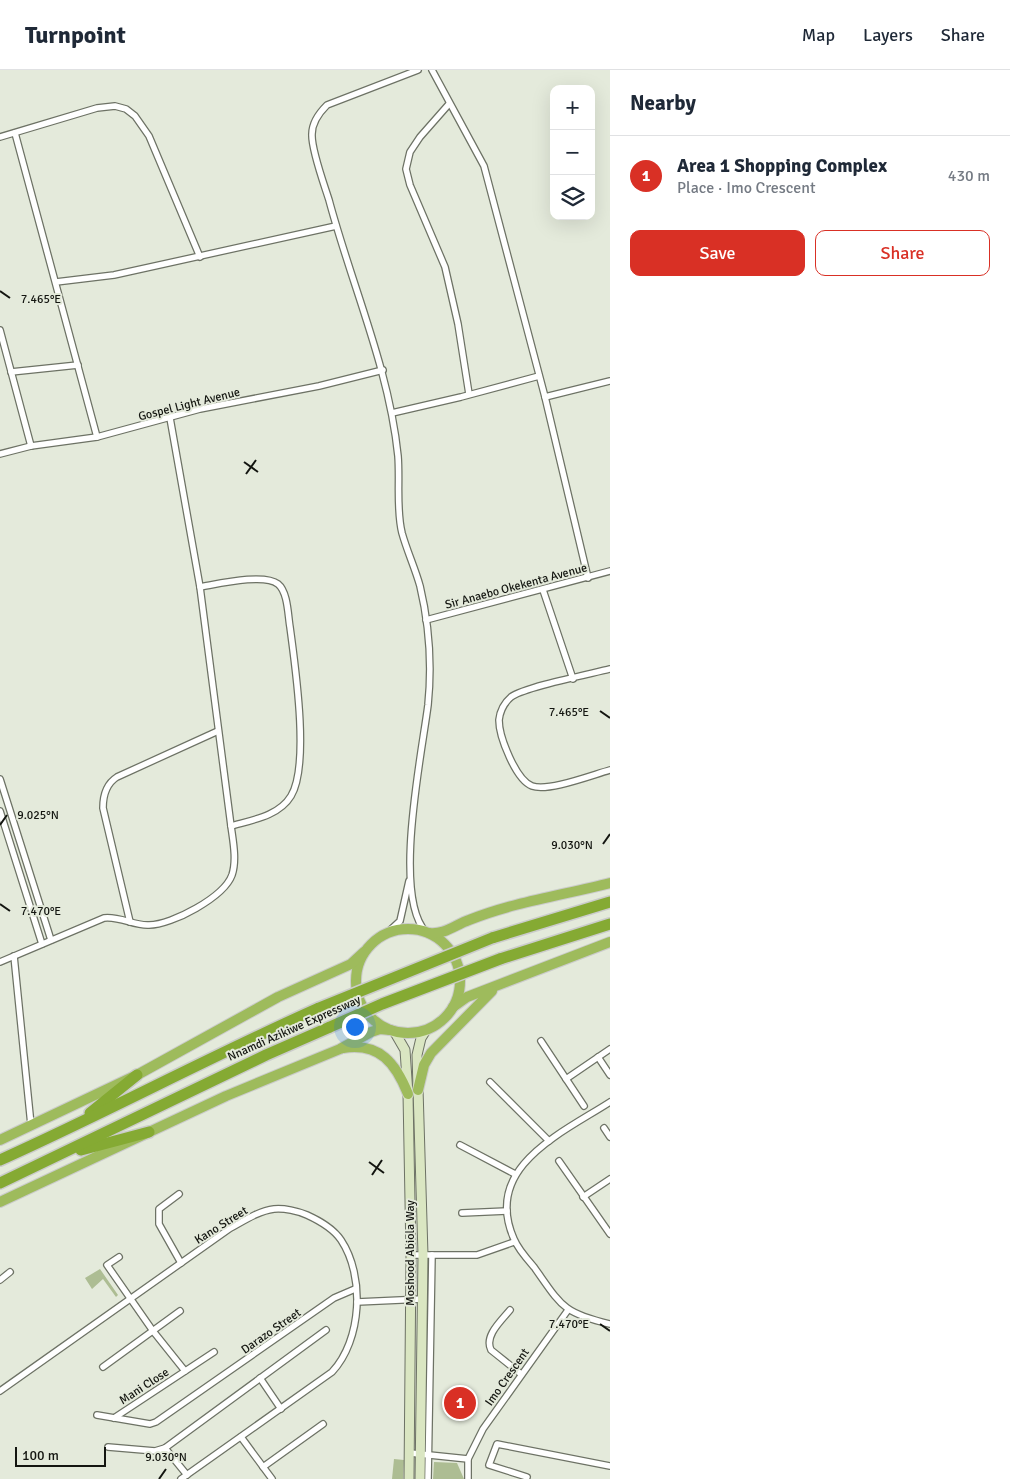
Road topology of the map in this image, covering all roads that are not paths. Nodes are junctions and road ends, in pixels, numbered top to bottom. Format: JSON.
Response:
{"nodes":[{"id":1,"x":418,"y":70,"type":"edge"},
{"id":2,"x":432,"y":70,"type":"edge"},
{"id":3,"x":449,"y":104,"type":"junction"},
{"id":4,"x":15,"y":133,"type":"junction"},
{"id":5,"x":0,"y":137,"type":"edge"},
{"id":6,"x":336,"y":226,"type":"junction"},
{"id":7,"x":200,"y":257,"type":"junction"},
{"id":8,"x":56,"y":282,"type":"junction"},
{"id":9,"x":0,"y":330,"type":"edge"},
{"id":10,"x":78,"y":364,"type":"junction"},
{"id":11,"x":383,"y":370,"type":"junction"},
{"id":12,"x":11,"y":372,"type":"junction"},
{"id":13,"x":540,"y":376,"type":"junction"},
{"id":14,"x":610,"y":381,"type":"edge"},
{"id":15,"x":469,"y":394,"type":"junction"},
{"id":16,"x":545,"y":397,"type":"junction"},
{"id":17,"x":392,"y":412,"type":"junction"},
{"id":18,"x":170,"y":418,"type":"junction"},
{"id":19,"x":97,"y":437,"type":"junction"},
{"id":20,"x":31,"y":446,"type":"junction"},
{"id":21,"x":0,"y":454,"type":"edge"},
{"id":22,"x":610,"y":571,"type":"edge"},
{"id":23,"x":588,"y":578,"type":"junction"},
{"id":24,"x":200,"y":587,"type":"junction"},
{"id":25,"x":543,"y":590,"type":"junction"},
{"id":26,"x":426,"y":620,"type":"junction"},
{"id":27,"x":610,"y":669,"type":"edge"},
{"id":28,"x":574,"y":679,"type":"junction"},
{"id":29,"x":218,"y":731,"type":"junction"},
{"id":30,"x":610,"y":770,"type":"edge"},
{"id":31,"x":0,"y":779,"type":"edge"},
{"id":32,"x":0,"y":811,"type":"edge"},
{"id":33,"x":231,"y":826,"type":"junction"},
{"id":34,"x":410,"y":877,"type":"junction"},
{"id":35,"x":610,"y":883,"type":"edge"},
{"id":36,"x":610,"y":902,"type":"edge"},
{"id":37,"x":130,"y":922,"type":"junction"},
{"id":38,"x":610,"y":924,"type":"edge"},
{"id":39,"x":428,"y":932,"type":"junction"},
{"id":40,"x":387,"y":933,"type":"junction"},
{"id":41,"x":51,"y":940,"type":"junction"},
{"id":42,"x":610,"y":942,"type":"edge"},
{"id":43,"x":42,"y":944,"type":"junction"},
{"id":44,"x":364,"y":952,"type":"junction"},
{"id":45,"x":14,"y":956,"type":"junction"},
{"id":46,"x":0,"y":962,"type":"edge"},
{"id":47,"x":501,"y":984,"type":"junction"},
{"id":48,"x":451,"y":1010,"type":"junction"},
{"id":49,"x":426,"y":1030,"type":"junction"},
{"id":50,"x":392,"y":1031,"type":"junction"},
{"id":51,"x":541,"y":1042,"type":"dead end"},
{"id":52,"x":340,"y":1049,"type":"junction"},
{"id":53,"x":610,"y":1049,"type":"edge"},
{"id":54,"x":598,"y":1057,"type":"junction"},
{"id":55,"x":610,"y":1075,"type":"edge"},
{"id":56,"x":137,"y":1076,"type":"junction"},
{"id":57,"x":566,"y":1080,"type":"junction"},
{"id":58,"x":490,"y":1082,"type":"dead end"},
{"id":59,"x":418,"y":1090,"type":"junction"},
{"id":60,"x":408,"y":1094,"type":"junction"},
{"id":61,"x":610,"y":1102,"type":"edge"},
{"id":62,"x":584,"y":1106,"type":"dead end"},
{"id":63,"x":31,"y":1126,"type":"junction"},
{"id":64,"x":71,"y":1128,"type":"junction"},
{"id":65,"x":604,"y":1128,"type":"dead end"},
{"id":66,"x":149,"y":1132,"type":"junction"},
{"id":67,"x":610,"y":1137,"type":"edge"},
{"id":68,"x":0,"y":1140,"type":"edge"},
{"id":69,"x":549,"y":1141,"type":"junction"},
{"id":70,"x":460,"y":1145,"type":"dead end"},
{"id":71,"x":55,"y":1157,"type":"junction"},
{"id":72,"x":0,"y":1160,"type":"edge"},
{"id":73,"x":559,"y":1161,"type":"dead end"},
{"id":74,"x":515,"y":1174,"type":"junction"},
{"id":75,"x":610,"y":1179,"type":"edge"},
{"id":76,"x":0,"y":1183,"type":"edge"},
{"id":77,"x":179,"y":1194,"type":"dead end"},
{"id":78,"x":583,"y":1197,"type":"junction"},
{"id":79,"x":0,"y":1202,"type":"edge"},
{"id":80,"x":507,"y":1211,"type":"junction"},
{"id":81,"x":462,"y":1213,"type":"dead end"},
{"id":82,"x":610,"y":1234,"type":"edge"},
{"id":83,"x":514,"y":1242,"type":"junction"},
{"id":84,"x":412,"y":1255,"type":"junction"},
{"id":85,"x":428,"y":1255,"type":"junction"},
{"id":86,"x":118,"y":1257,"type":"dead end"},
{"id":87,"x":180,"y":1263,"type":"junction"},
{"id":88,"x":10,"y":1272,"type":"dead end"},
{"id":89,"x":0,"y":1280,"type":"edge"},
{"id":90,"x":355,"y":1289,"type":"junction"},
{"id":91,"x":130,"y":1299,"type":"junction"},
{"id":92,"x":411,"y":1300,"type":"junction"},
{"id":93,"x":422,"y":1300,"type":"junction"},
{"id":94,"x":356,"y":1302,"type":"junction"},
{"id":95,"x":510,"y":1310,"type":"dead end"},
{"id":96,"x":568,"y":1310,"type":"junction"},
{"id":97,"x":180,"y":1311,"type":"dead end"},
{"id":98,"x":610,"y":1324,"type":"edge"},
{"id":99,"x":326,"y":1330,"type":"dead end"},
{"id":100,"x":153,"y":1331,"type":"junction"},
{"id":101,"x":214,"y":1352,"type":"dead end"},
{"id":102,"x":103,"y":1367,"type":"dead end"},
{"id":103,"x":185,"y":1371,"type":"junction"},
{"id":104,"x":522,"y":1374,"type":"junction"},
{"id":105,"x":260,"y":1378,"type":"junction"},
{"id":106,"x":0,"y":1391,"type":"edge"},
{"id":107,"x":281,"y":1409,"type":"junction"},
{"id":108,"x":97,"y":1415,"type":"dead end"},
{"id":109,"x":114,"y":1418,"type":"junction"},
{"id":110,"x":323,"y":1424,"type":"dead end"},
{"id":111,"x":241,"y":1437,"type":"junction"},
{"id":112,"x":108,"y":1447,"type":"dead end"},
{"id":113,"x":165,"y":1448,"type":"junction"},
{"id":114,"x":410,"y":1453,"type":"junction"},
{"id":115,"x":425,"y":1454,"type":"junction"},
{"id":116,"x":468,"y":1459,"type":"junction"},
{"id":117,"x":610,"y":1466,"type":"edge"},
{"id":118,"x":263,"y":1467,"type":"junction"},
{"id":119,"x":184,"y":1477,"type":"edge"},
{"id":120,"x":527,"y":1477,"type":"dead end"},
{"id":121,"x":272,"y":1479,"type":"edge"},
{"id":122,"x":409,"y":1479,"type":"edge"},
{"id":123,"x":420,"y":1479,"type":"edge"},
{"id":124,"x":428,"y":1479,"type":"edge"},
{"id":125,"x":468,"y":1479,"type":"edge"}],
"edges":[{"from":1,"to":6,"type":"street"},
{"from":2,"to":3,"type":"street"},
{"from":3,"to":13,"type":"street"},
{"from":3,"to":15,"type":"street"},
{"from":4,"to":5,"type":"street"},
{"from":4,"to":7,"type":"street"},
{"from":4,"to":8,"type":"street"},
{"from":6,"to":7,"type":"street"},
{"from":6,"to":11,"type":"street"},
{"from":7,"to":8,"type":"street"},
{"from":8,"to":10,"type":"street"},
{"from":9,"to":12,"type":"street"},
{"from":10,"to":12,"type":"street"},
{"from":10,"to":19,"type":"street"},
{"from":11,"to":17,"type":"street"},
{"from":11,"to":18,"type":"street","name":"Gospel Light Avenue"},
{"from":12,"to":20,"type":"street"},
{"from":13,"to":15,"type":"street"},
{"from":13,"to":16,"type":"street"},
{"from":14,"to":16,"type":"street"},
{"from":15,"to":17,"type":"street"},
{"from":16,"to":23,"type":"street"},
{"from":17,"to":26,"type":"street"},
{"from":18,"to":19,"type":"street","name":"Gospel Light Avenue"},
{"from":18,"to":24,"type":"street"},
{"from":19,"to":20,"type":"street","name":"Gospel Light Avenue"},
{"from":20,"to":21,"type":"street","name":"Gospel Light Avenue"},
{"from":22,"to":23,"type":"street","name":"Sir Anaebo Okekenta Avenue"},
{"from":23,"to":25,"type":"street","name":"Sir Anaebo Okekenta Avenue"},
{"from":24,"to":29,"type":"street"},
{"from":24,"to":33,"type":"street"},
{"from":25,"to":26,"type":"street","name":"Sir Anaebo Okekenta Avenue"},
{"from":25,"to":28,"type":"street"},
{"from":26,"to":34,"type":"street"},
{"from":27,"to":28,"type":"street"},
{"from":28,"to":30,"type":"street"},
{"from":29,"to":33,"type":"street"},
{"from":29,"to":37,"type":"street"},
{"from":31,"to":41,"type":"street"},
{"from":32,"to":43,"type":"street"},
{"from":33,"to":37,"type":"street"},
{"from":34,"to":39,"type":"street"},
{"from":34,"to":40,"type":"street"},
{"from":35,"to":39,"type":"highway"},
{"from":36,"to":64,"type":"highway","name":"Nnamdi Azikiwe Expressway","bridge":true},
{"from":37,"to":41,"type":"street"},
{"from":38,"to":71,"type":"highway","name":"Nnamdi Azikiwe Expressway","bridge":true},
{"from":39,"to":40,"type":"highway"},
{"from":39,"to":48,"type":"highway"},
{"from":40,"to":44,"type":"highway"},
{"from":41,"to":43,"type":"street"},
{"from":42,"to":47,"type":"highway"},
{"from":43,"to":45,"type":"street"},
{"from":44,"to":50,"type":"highway"},
{"from":44,"to":56,"type":"highway"},
{"from":45,"to":46,"type":"street"},
{"from":45,"to":63,"type":"street"},
{"from":47,"to":48,"type":"highway"},
{"from":47,"to":59,"type":"highway"},
{"from":48,"to":49,"type":"highway"},
{"from":49,"to":50,"type":"highway"},
{"from":49,"to":59,"type":"main road","name":"Moshood Abiola Way"},
{"from":50,"to":52,"type":"highway"},
{"from":50,"to":60,"type":"main road","name":"Moshood Abiola Way"},
{"from":51,"to":57,"type":"street"},
{"from":52,"to":60,"type":"highway"},
{"from":52,"to":66,"type":"highway"},
{"from":53,"to":54,"type":"street"},
{"from":54,"to":55,"type":"street"},
{"from":54,"to":57,"type":"street"},
{"from":56,"to":63,"type":"highway"},
{"from":56,"to":64,"type":"highway"},
{"from":57,"to":62,"type":"street"},
{"from":58,"to":69,"type":"street"},
{"from":59,"to":85,"type":"main road","name":"Moshood Abiola Way"},
{"from":60,"to":84,"type":"main road","name":"Moshood Abiola Way"},
{"from":61,"to":69,"type":"street"},
{"from":63,"to":68,"type":"highway"},
{"from":64,"to":72,"type":"highway","name":"Nnamdi Azikiwe Expressway"},
{"from":65,"to":67,"type":"street"},
{"from":66,"to":71,"type":"highway"},
{"from":66,"to":79,"type":"highway"},
{"from":69,"to":74,"type":"street"},
{"from":70,"to":74,"type":"street"},
{"from":71,"to":76,"type":"highway","name":"Nnamdi Azikiwe Expressway"},
{"from":73,"to":78,"type":"street"},
{"from":74,"to":80,"type":"street"},
{"from":75,"to":78,"type":"street"},
{"from":77,"to":87,"type":"street"},
{"from":78,"to":82,"type":"street"},
{"from":80,"to":81,"type":"street"},
{"from":80,"to":83,"type":"street"},
{"from":83,"to":85,"type":"street"},
{"from":83,"to":96,"type":"street"},
{"from":84,"to":85,"type":"street"},
{"from":84,"to":92,"type":"main road","name":"Moshood Abiola Way"},
{"from":85,"to":93,"type":"main road","name":"Moshood Abiola Way"},
{"from":85,"to":115,"type":"street"},
{"from":86,"to":91,"type":"street"},
{"from":87,"to":90,"type":"street","name":"Kano Street"},
{"from":87,"to":91,"type":"street","name":"Kano Street"},
{"from":88,"to":89,"type":"street"},
{"from":90,"to":94,"type":"street","name":"Kano Street"},
{"from":90,"to":109,"type":"street","name":"Darazo Street"},
{"from":91,"to":100,"type":"street"},
{"from":91,"to":106,"type":"street","name":"Kano Street"},
{"from":92,"to":93,"type":"street"},
{"from":92,"to":94,"type":"street"},
{"from":92,"to":114,"type":"main road","name":"Moshood Abiola Way"},
{"from":93,"to":115,"type":"main road","name":"Moshood Abiola Way"},
{"from":94,"to":107,"type":"street","name":"Kano Street"},
{"from":95,"to":104,"type":"street"},
{"from":96,"to":98,"type":"street"},
{"from":96,"to":104,"type":"street","name":"Imo Crescent"},
{"from":97,"to":100,"type":"street"},
{"from":99,"to":105,"type":"street"},
{"from":100,"to":102,"type":"street"},
{"from":100,"to":103,"type":"street"},
{"from":101,"to":103,"type":"street","name":"Mani Close"},
{"from":103,"to":109,"type":"street","name":"Mani Close"},
{"from":104,"to":116,"type":"street","name":"Imo Crescent"},
{"from":105,"to":107,"type":"street"},
{"from":105,"to":113,"type":"street"},
{"from":107,"to":111,"type":"street","name":"Kano Street"},
{"from":108,"to":109,"type":"street","name":"Darazo Street"},
{"from":110,"to":118,"type":"street"},
{"from":111,"to":118,"type":"street"},
{"from":111,"to":119,"type":"street","name":"Kano Street"},
{"from":112,"to":113,"type":"street"},
{"from":113,"to":119,"type":"street"},
{"from":114,"to":115,"type":"street"},
{"from":114,"to":122,"type":"main road","name":"Moshood Abiola Way"},
{"from":115,"to":116,"type":"street"},
{"from":115,"to":123,"type":"main road","name":"Moshood Abiola Way"},
{"from":115,"to":124,"type":"street"},
{"from":116,"to":125,"type":"street","name":"Imo Crescent"},
{"from":117,"to":120,"type":"street"},
{"from":118,"to":121,"type":"street"}]}
